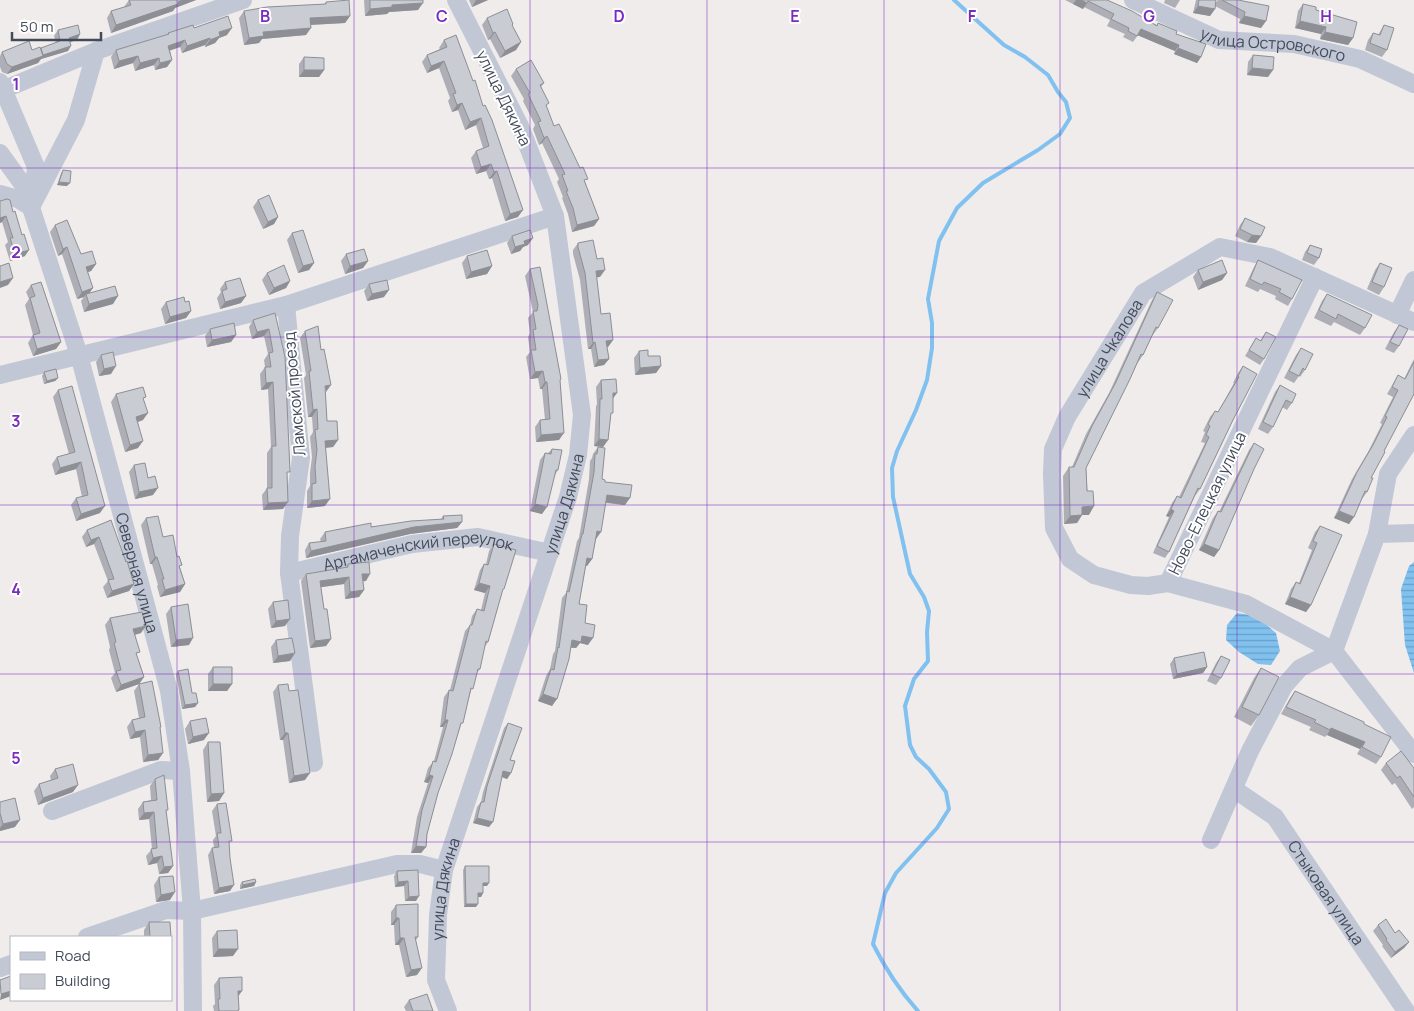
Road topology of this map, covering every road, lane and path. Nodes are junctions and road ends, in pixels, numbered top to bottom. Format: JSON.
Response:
{"nodes":[{"id":1,"x":243,"y":0,"type":"edge"},
{"id":2,"x":456,"y":0,"type":"edge"},
{"id":3,"x":1140,"y":1,"type":"edge"},
{"id":4,"x":96,"y":51,"type":"junction"},
{"id":5,"x":1414,"y":84,"type":"edge"},
{"id":6,"x":1,"y":87,"type":"edge"},
{"id":7,"x":0,"y":153,"type":"edge"},
{"id":8,"x":0,"y":194,"type":"edge"},
{"id":9,"x":31,"y":207,"type":"junction"},
{"id":10,"x":555,"y":216,"type":"junction"},
{"id":11,"x":1316,"y":277,"type":"junction"},
{"id":12,"x":1414,"y":280,"type":"edge"},
{"id":13,"x":286,"y":305,"type":"junction"},
{"id":14,"x":1398,"y":315,"type":"junction"},
{"id":15,"x":1414,"y":322,"type":"edge"},
{"id":16,"x":79,"y":355,"type":"junction"},
{"id":17,"x":0,"y":375,"type":"edge"},
{"id":18,"x":1414,"y":435,"type":"edge"},
{"id":19,"x":1414,"y":533,"type":"edge"},
{"id":20,"x":1376,"y":534,"type":"junction"},
{"id":21,"x":550,"y":553,"type":"junction"},
{"id":22,"x":288,"y":573,"type":"junction"},
{"id":23,"x":1168,"y":583,"type":"junction"},
{"id":24,"x":1334,"y":650,"type":"junction"},
{"id":25,"x":1414,"y":754,"type":"edge"},
{"id":26,"x":314,"y":763,"type":"dead end"},
{"id":27,"x":181,"y":771,"type":"junction"},
{"id":28,"x":1234,"y":789,"type":"junction"},
{"id":29,"x":52,"y":811,"type":"dead end"},
{"id":30,"x":1211,"y":840,"type":"dead end"},
{"id":31,"x":444,"y":870,"type":"junction"},
{"id":32,"x":192,"y":911,"type":"junction"},
{"id":33,"x":90,"y":936,"type":"edge"},
{"id":34,"x":193,"y":1011,"type":"edge"},
{"id":35,"x":448,"y":1011,"type":"edge"},
{"id":36,"x":1406,"y":1011,"type":"edge"}],
"edges":[{"from":1,"to":4,"type":"street"},
{"from":2,"to":10,"type":"street","name":"улица Дякина"},
{"from":3,"to":5,"type":"street","name":"улица Островского"},
{"from":4,"to":6,"type":"street"},
{"from":4,"to":9,"type":"street"},
{"from":6,"to":9,"type":"street"},
{"from":7,"to":9,"type":"street","name":"Северная улица"},
{"from":8,"to":9,"type":"street"},
{"from":9,"to":16,"type":"street","name":"Северная улица"},
{"from":10,"to":13,"type":"street"},
{"from":10,"to":21,"type":"street","name":"улица Дякина"},
{"from":11,"to":14,"type":"street","name":"улица Чкалова"},
{"from":11,"to":23,"type":"street","name":"Ново-Елецкая улица"},
{"from":11,"to":23,"type":"street","name":"улица Чкалова"},
{"from":12,"to":14,"type":"street"},
{"from":13,"to":16,"type":"street"},
{"from":13,"to":22,"type":"street","name":"Ламской проезд"},
{"from":14,"to":15,"type":"street","name":"улица Чкалова"},
{"from":16,"to":17,"type":"street"},
{"from":16,"to":27,"type":"street","name":"Северная улица"},
{"from":18,"to":20,"type":"street"},
{"from":19,"to":20,"type":"street"},
{"from":20,"to":24,"type":"street"},
{"from":21,"to":22,"type":"street","name":"Аргамаченский переулок"},
{"from":21,"to":31,"type":"street","name":"улица Дякина"},
{"from":22,"to":26,"type":"street","name":"Ламской проезд"},
{"from":23,"to":24,"type":"street","name":"Ново-Елецкая улица"},
{"from":24,"to":25,"type":"street","name":"Ново-Елецкая улица"},
{"from":24,"to":28,"type":"street"},
{"from":27,"to":29,"type":"street"},
{"from":27,"to":32,"type":"street","name":"Северная улица"},
{"from":28,"to":30,"type":"street"},
{"from":28,"to":36,"type":"street","name":"Стыковая улица"},
{"from":31,"to":32,"type":"street"},
{"from":31,"to":35,"type":"street","name":"улица Дякина"},
{"from":32,"to":33,"type":"street"},
{"from":32,"to":34,"type":"street","name":"Северная улица"}]}
